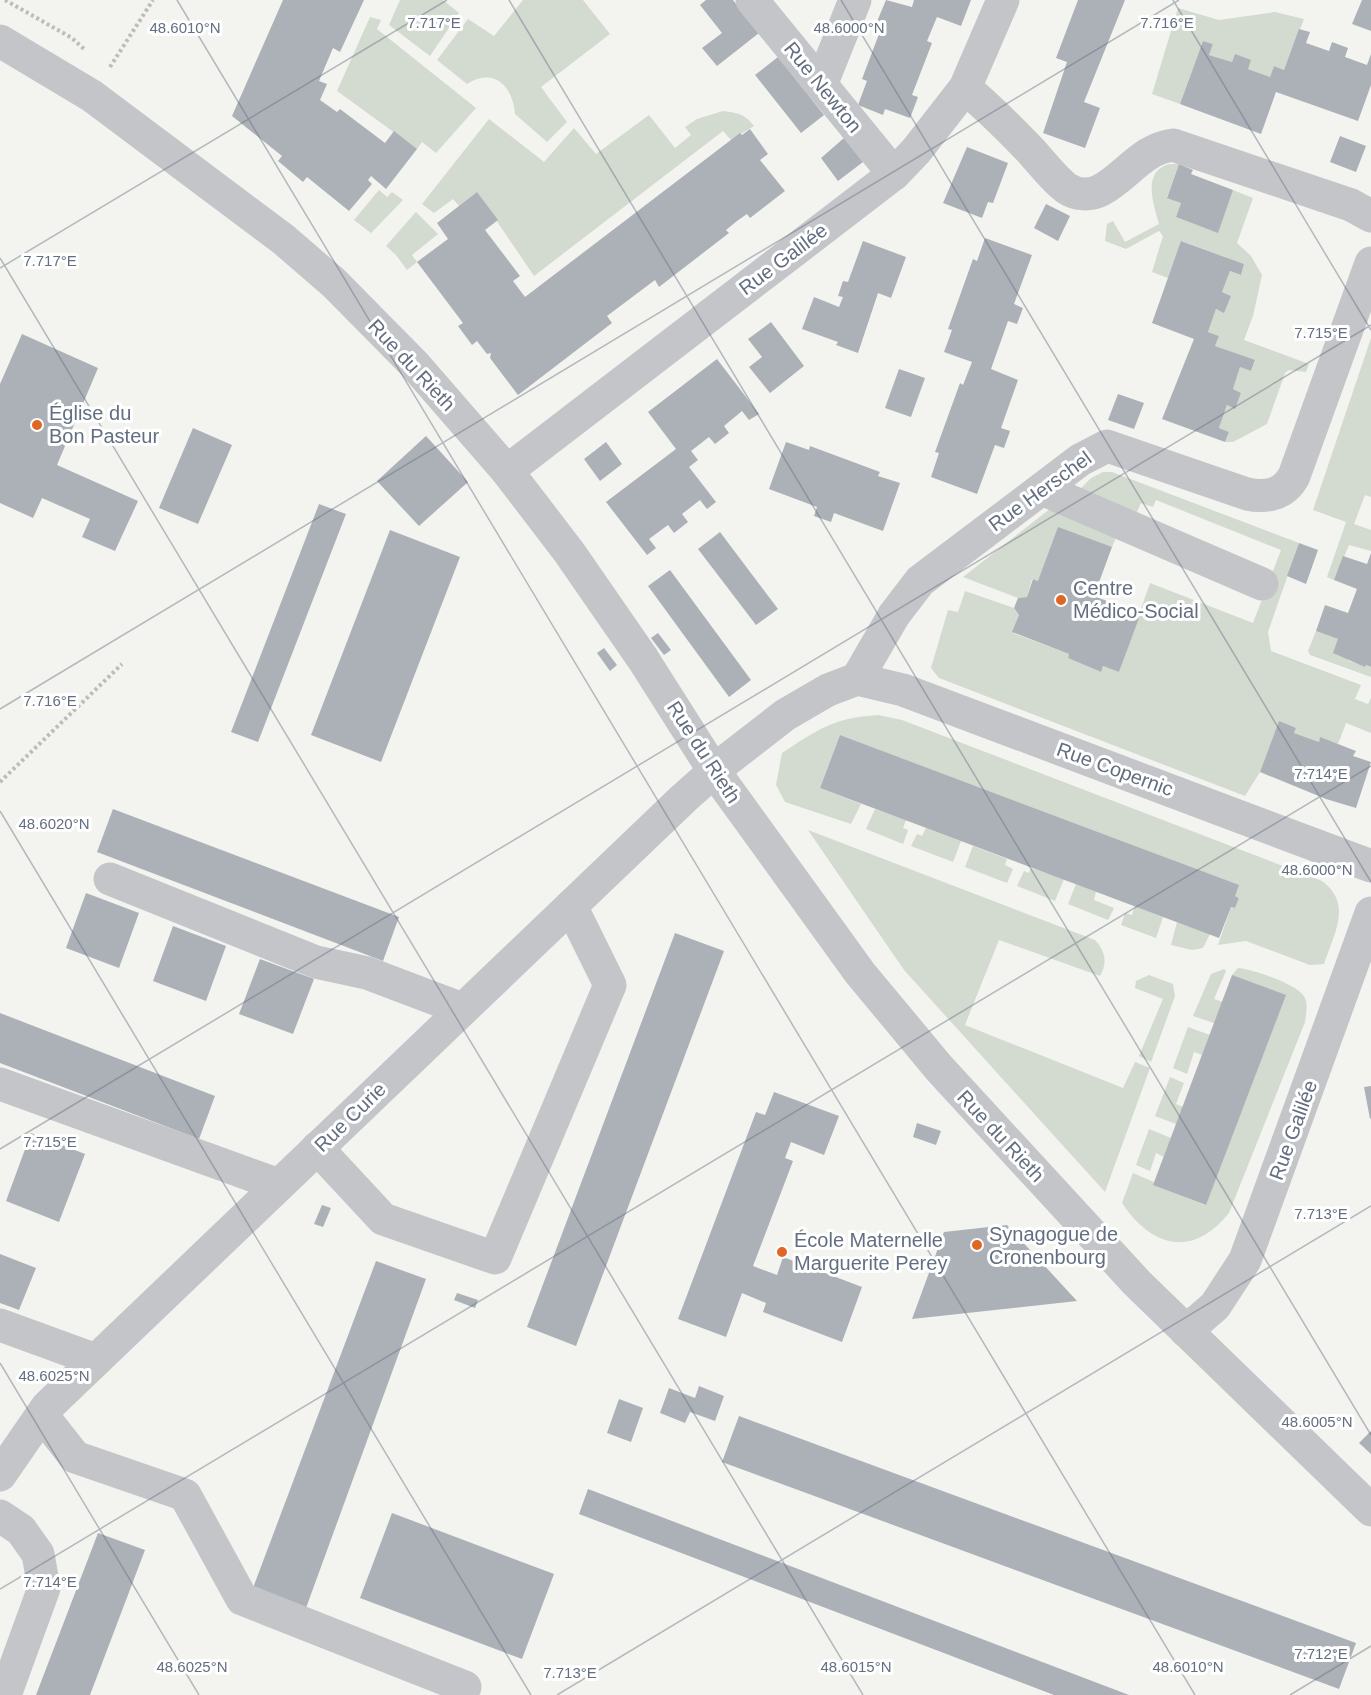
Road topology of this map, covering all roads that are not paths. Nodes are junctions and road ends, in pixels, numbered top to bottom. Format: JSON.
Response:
{"nodes":[{"id":1,"x":752,"y":0,"type":"edge"},
{"id":2,"x":855,"y":0,"type":"edge"},
{"id":3,"x":1003,"y":0,"type":"edge"},
{"id":4,"x":0,"y":41,"type":"edge"},
{"id":5,"x":821,"y":85,"type":"junction"},
{"id":6,"x":965,"y":88,"type":"junction"},
{"id":7,"x":894,"y":174,"type":"junction"},
{"id":8,"x":1371,"y":216,"type":"edge"},
{"id":9,"x":1371,"y":263,"type":"edge"},
{"id":10,"x":507,"y":471,"type":"junction"},
{"id":11,"x":1042,"y":489,"type":"junction"},
{"id":12,"x":1262,"y":584,"type":"dead end"},
{"id":13,"x":857,"y":679,"type":"junction"},
{"id":14,"x":714,"y":771,"type":"junction"},
{"id":15,"x":1371,"y":866,"type":"edge"},
{"id":16,"x":110,"y":879,"type":"dead end"},
{"id":17,"x":571,"y":906,"type":"junction"},
{"id":18,"x":1371,"y":913,"type":"edge"},
{"id":19,"x":462,"y":1009,"type":"junction"},
{"id":20,"x":0,"y":1084,"type":"edge"},
{"id":21,"x":317,"y":1148,"type":"junction"},
{"id":22,"x":279,"y":1185,"type":"junction"},
{"id":23,"x":0,"y":1325,"type":"edge"},
{"id":24,"x":1186,"y":1331,"type":"junction"},
{"id":25,"x":96,"y":1360,"type":"junction"},
{"id":26,"x":42,"y":1415,"type":"junction"},
{"id":27,"x":0,"y":1475,"type":"edge"},
{"id":28,"x":1371,"y":1510,"type":"edge"},
{"id":29,"x":0,"y":1516,"type":"edge"},
{"id":30,"x":465,"y":1687,"type":"dead end"},
{"id":31,"x":5,"y":1695,"type":"edge"}],
"edges":[{"from":1,"to":5,"type":"street","name":"Rue Newton"},
{"from":2,"to":5,"type":"street"},
{"from":3,"to":6,"type":"street","name":"Rue Galilée"},
{"from":4,"to":10,"type":"street","name":"Rue du Rieth"},
{"from":5,"to":7,"type":"street","name":"Rue Newton"},
{"from":6,"to":7,"type":"street","name":"Rue Galilée"},
{"from":6,"to":8,"type":"street"},
{"from":7,"to":10,"type":"street","name":"Rue Galilée"},
{"from":9,"to":11,"type":"street","name":"Rue Herschel"},
{"from":10,"to":14,"type":"street","name":"Rue du Rieth"},
{"from":11,"to":12,"type":"street"},
{"from":11,"to":13,"type":"street","name":"Rue Herschel"},
{"from":13,"to":14,"type":"street"},
{"from":13,"to":15,"type":"street","name":"Rue Copernic"},
{"from":14,"to":17,"type":"street","name":"Rue Curie"},
{"from":14,"to":24,"type":"street","name":"Rue du Rieth"},
{"from":16,"to":19,"type":"street"},
{"from":17,"to":19,"type":"street","name":"Rue Curie"},
{"from":17,"to":21,"type":"street"},
{"from":18,"to":24,"type":"street","name":"Rue Galilée"},
{"from":19,"to":21,"type":"street","name":"Rue Curie"},
{"from":20,"to":22,"type":"street"},
{"from":21,"to":22,"type":"street","name":"Rue Curie"},
{"from":22,"to":25,"type":"street","name":"Rue Curie"},
{"from":23,"to":25,"type":"street"},
{"from":24,"to":28,"type":"street","name":"Rue du Rieth"},
{"from":25,"to":26,"type":"street","name":"Rue Curie"},
{"from":26,"to":27,"type":"street","name":"Rue Curie"},
{"from":26,"to":30,"type":"street"},
{"from":29,"to":31,"type":"street"}]}
